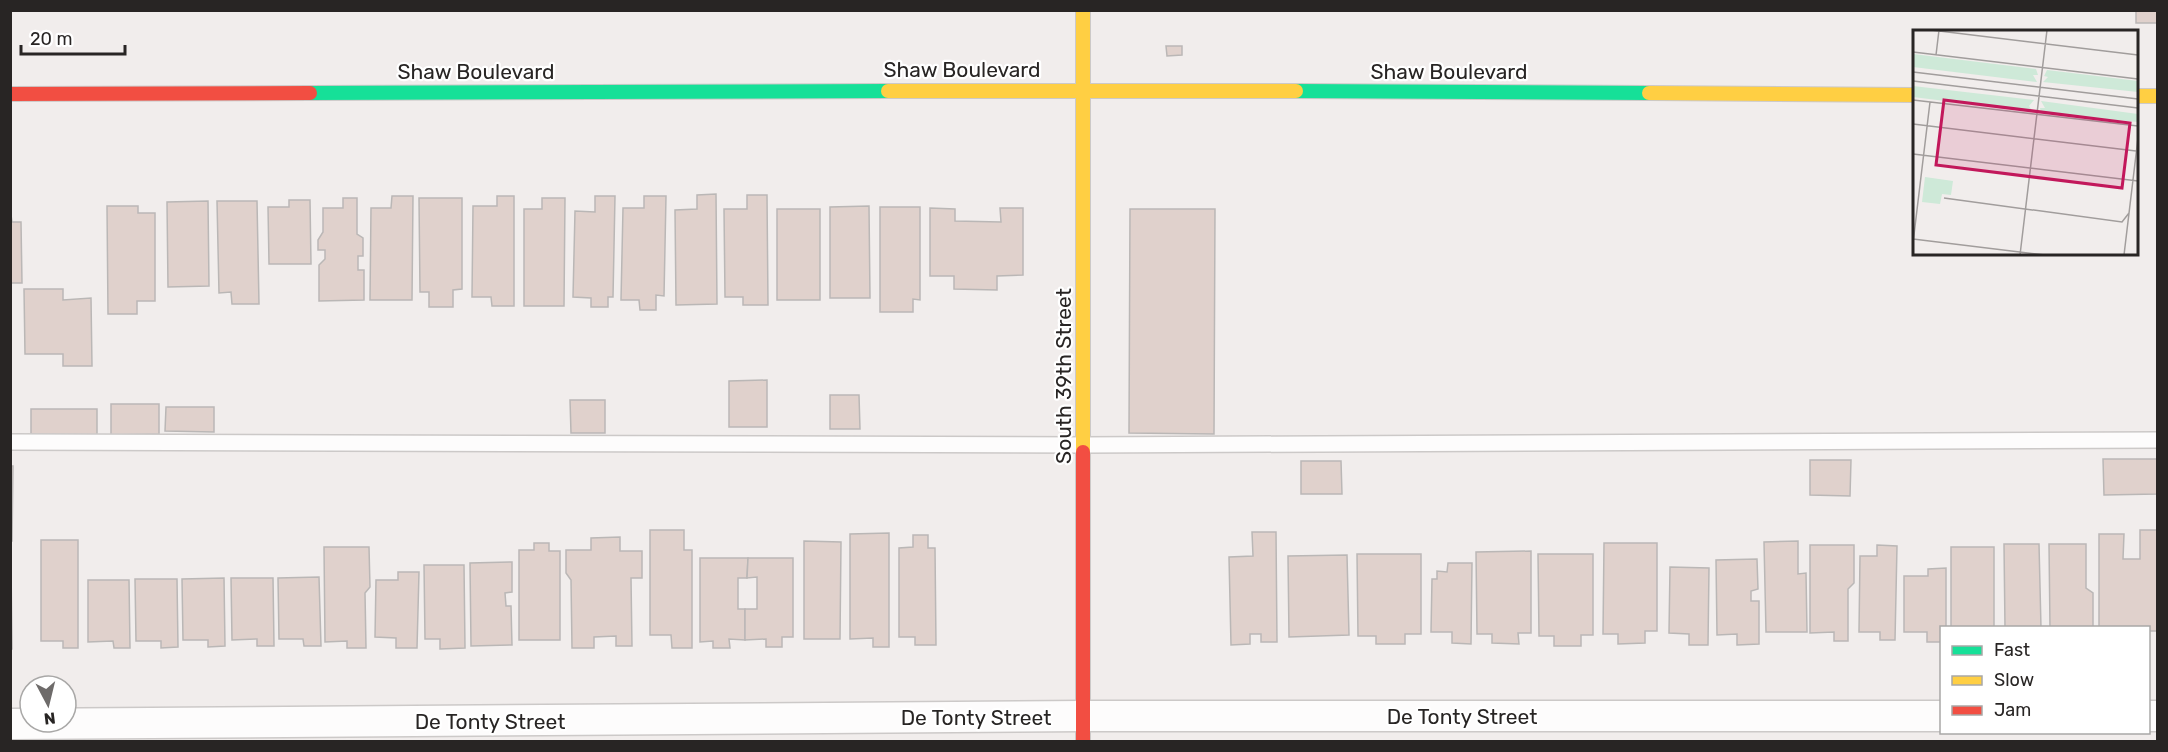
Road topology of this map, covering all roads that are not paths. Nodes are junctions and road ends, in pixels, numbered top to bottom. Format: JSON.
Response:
{"nodes":[{"id":1,"x":1083,"y":10,"type":"edge"},
{"id":2,"x":1084,"y":90,"type":"junction"},
{"id":3,"x":10,"y":94,"type":"edge"},
{"id":4,"x":1913,"y":94,"type":"edge"},
{"id":5,"x":2138,"y":96,"type":"edge"},
{"id":6,"x":2157,"y":96,"type":"edge"},
{"id":7,"x":2157,"y":440,"type":"edge"},
{"id":8,"x":10,"y":442,"type":"edge"},
{"id":9,"x":1084,"y":445,"type":"junction"},
{"id":10,"x":1940,"y":716,"type":"edge"},
{"id":11,"x":10,"y":724,"type":"edge"},
{"id":12,"x":1083,"y":729,"type":"edge"}],
"edges":[{"from":1,"to":2,"type":"street","name":"South 39th Street"},
{"from":2,"to":3,"type":"street","name":"Shaw Boulevard"},
{"from":2,"to":4,"type":"street","name":"Shaw Boulevard"},
{"from":2,"to":9,"type":"street","name":"South 39th Street"},
{"from":5,"to":6,"type":"street"},
{"from":7,"to":9,"type":"lane"},
{"from":8,"to":9,"type":"lane"},
{"from":9,"to":12,"type":"street","name":"South 39th Street"},
{"from":10,"to":12,"type":"street","name":"De Tonty Street"},
{"from":11,"to":12,"type":"street","name":"De Tonty Street"}]}
